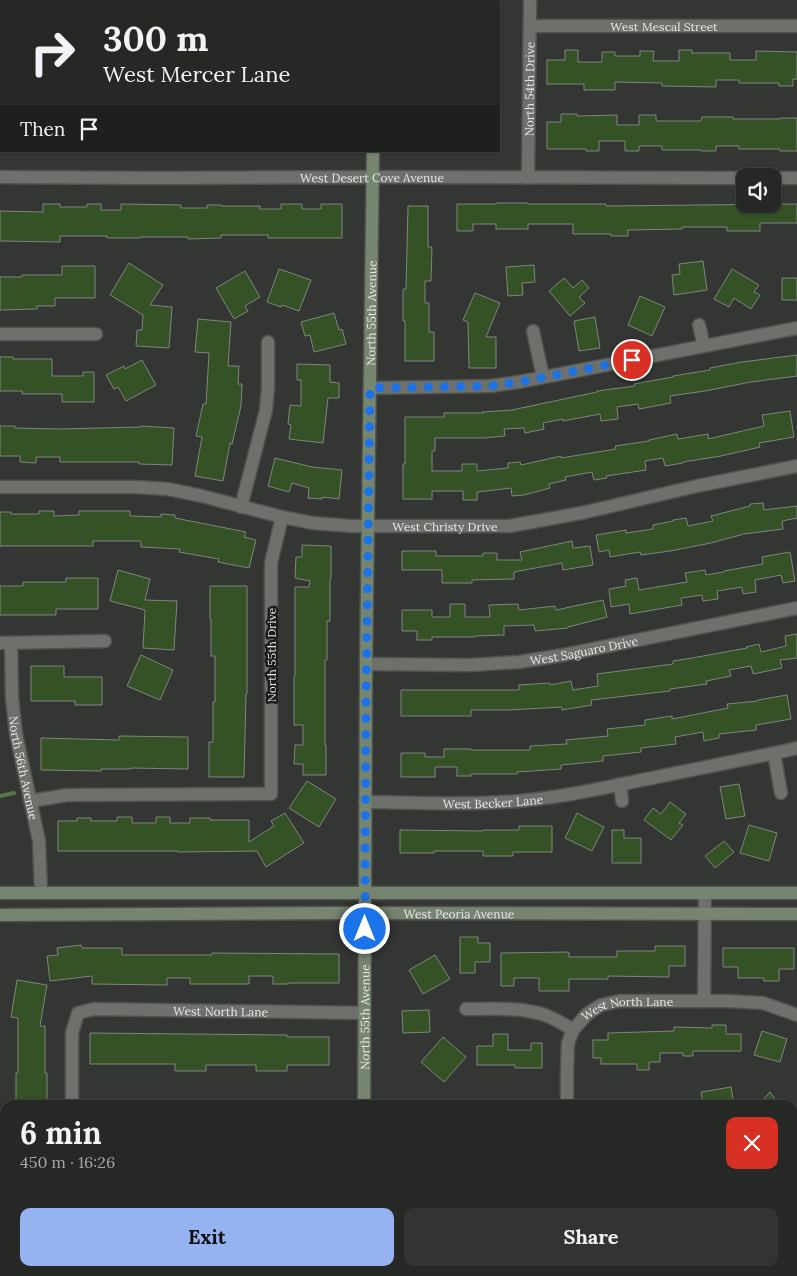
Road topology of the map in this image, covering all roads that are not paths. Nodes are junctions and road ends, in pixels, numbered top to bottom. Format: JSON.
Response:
{"nodes":[{"id":1,"x":530,"y":0,"type":"edge"},
{"id":2,"x":530,"y":26,"type":"junction"},
{"id":3,"x":797,"y":26,"type":"edge"},
{"id":4,"x":373,"y":152,"type":"edge"},
{"id":5,"x":373,"y":177,"type":"junction"},
{"id":6,"x":0,"y":178,"type":"edge"},
{"id":7,"x":528,"y":178,"type":"junction"},
{"id":8,"x":736,"y":178,"type":"edge"},
{"id":9,"x":781,"y":178,"type":"edge"},
{"id":10,"x":797,"y":178,"type":"edge"},
{"id":11,"x":699,"y":325,"type":"dead end"},
{"id":12,"x":797,"y":328,"type":"edge"},
{"id":13,"x":533,"y":331,"type":"dead end"},
{"id":14,"x":0,"y":334,"type":"edge"},
{"id":15,"x":96,"y":334,"type":"dead end"},
{"id":16,"x":268,"y":342,"type":"dead end"},
{"id":17,"x":704,"y":346,"type":"junction"},
{"id":18,"x":543,"y":377,"type":"junction"},
{"id":19,"x":370,"y":388,"type":"junction"},
{"id":20,"x":797,"y":466,"type":"edge"},
{"id":21,"x":0,"y":487,"type":"edge"},
{"id":22,"x":241,"y":507,"type":"junction"},
{"id":23,"x":282,"y":517,"type":"junction"},
{"id":24,"x":368,"y":526,"type":"junction"},
{"id":25,"x":797,"y":608,"type":"edge"},
{"id":26,"x":105,"y":641,"type":"dead end"},
{"id":27,"x":6,"y":643,"type":"edge"},
{"id":28,"x":366,"y":664,"type":"junction"},
{"id":29,"x":797,"y":748,"type":"edge"},
{"id":30,"x":774,"y":754,"type":"junction"},
{"id":31,"x":620,"y":784,"type":"junction"},
{"id":32,"x":781,"y":793,"type":"dead end"},
{"id":33,"x":622,"y":801,"type":"dead end"},
{"id":34,"x":30,"y":802,"type":"junction"},
{"id":35,"x":365,"y":802,"type":"junction"},
{"id":36,"x":0,"y":892,"type":"edge"},
{"id":37,"x":41,"y":892,"type":"junction"},
{"id":38,"x":364,"y":893,"type":"junction"},
{"id":39,"x":705,"y":893,"type":"junction"},
{"id":40,"x":797,"y":893,"type":"edge"},
{"id":41,"x":365,"y":913,"type":"junction"},
{"id":42,"x":705,"y":914,"type":"junction"},
{"id":43,"x":797,"y":914,"type":"edge"},
{"id":44,"x":0,"y":915,"type":"edge"},
{"id":45,"x":704,"y":1001,"type":"junction"},
{"id":46,"x":466,"y":1009,"type":"dead end"},
{"id":47,"x":364,"y":1013,"type":"junction"},
{"id":48,"x":797,"y":1015,"type":"edge"},
{"id":49,"x":573,"y":1030,"type":"junction"},
{"id":50,"x":72,"y":1100,"type":"edge"},
{"id":51,"x":364,"y":1100,"type":"edge"},
{"id":52,"x":567,"y":1100,"type":"edge"}],
"edges":[{"from":1,"to":2,"type":"street","name":"North 54th Drive"},
{"from":2,"to":3,"type":"street","name":"West Mescal Street"},
{"from":2,"to":7,"type":"street","name":"North 54th Drive"},
{"from":4,"to":5,"type":"main road","name":"North 55th Avenue"},
{"from":5,"to":6,"type":"street","name":"West Desert Cove Avenue"},
{"from":5,"to":7,"type":"street","name":"West Desert Cove Avenue"},
{"from":5,"to":19,"type":"main road","name":"North 55th Avenue"},
{"from":7,"to":8,"type":"street","name":"West Desert Cove Avenue"},
{"from":9,"to":10,"type":"street"},
{"from":11,"to":17,"type":"street"},
{"from":12,"to":17,"type":"street"},
{"from":13,"to":18,"type":"street"},
{"from":14,"to":15,"type":"street"},
{"from":16,"to":22,"type":"street"},
{"from":17,"to":18,"type":"street"},
{"from":18,"to":19,"type":"street"},
{"from":19,"to":24,"type":"main road","name":"North 55th Avenue"},
{"from":20,"to":24,"type":"street","name":"West Christy Drive"},
{"from":21,"to":22,"type":"street","name":"West Christy Drive"},
{"from":22,"to":23,"type":"street","name":"West Christy Drive"},
{"from":23,"to":24,"type":"street","name":"West Christy Drive"},
{"from":23,"to":34,"type":"street","name":"North 55th Drive"},
{"from":24,"to":28,"type":"main road","name":"North 55th Avenue"},
{"from":25,"to":28,"type":"street","name":"West Saguaro Drive"},
{"from":26,"to":27,"type":"street"},
{"from":27,"to":34,"type":"street","name":"North 56th Avenue"},
{"from":28,"to":35,"type":"main road","name":"North 55th Avenue"},
{"from":29,"to":30,"type":"street","name":"West Becker Lane"},
{"from":30,"to":31,"type":"street","name":"West Becker Lane"},
{"from":30,"to":32,"type":"street"},
{"from":31,"to":33,"type":"street"},
{"from":31,"to":35,"type":"street","name":"West Becker Lane"},
{"from":34,"to":37,"type":"street","name":"North 56th Avenue"},
{"from":35,"to":38,"type":"main road","name":"North 55th Avenue"},
{"from":36,"to":37,"type":"main road","name":"West Peoria Avenue"},
{"from":37,"to":38,"type":"main road","name":"West Peoria Avenue"},
{"from":38,"to":39,"type":"main road","name":"West Peoria Avenue"},
{"from":38,"to":41,"type":"main road","name":"North 55th Avenue"},
{"from":39,"to":40,"type":"main road","name":"West Peoria Avenue"},
{"from":39,"to":42,"type":"street"},
{"from":41,"to":42,"type":"main road","name":"West Peoria Avenue"},
{"from":41,"to":44,"type":"main road","name":"West Peoria Avenue"},
{"from":41,"to":47,"type":"main road","name":"North 55th Avenue"},
{"from":42,"to":43,"type":"main road","name":"West Peoria Avenue"},
{"from":42,"to":45,"type":"street"},
{"from":45,"to":48,"type":"street","name":"West North Lane"},
{"from":45,"to":49,"type":"street","name":"West North Lane"},
{"from":46,"to":49,"type":"street","name":"West North Lane"},
{"from":47,"to":50,"type":"street","name":"West North Lane"},
{"from":47,"to":51,"type":"main road","name":"North 55th Avenue"},
{"from":49,"to":52,"type":"street"}]}
